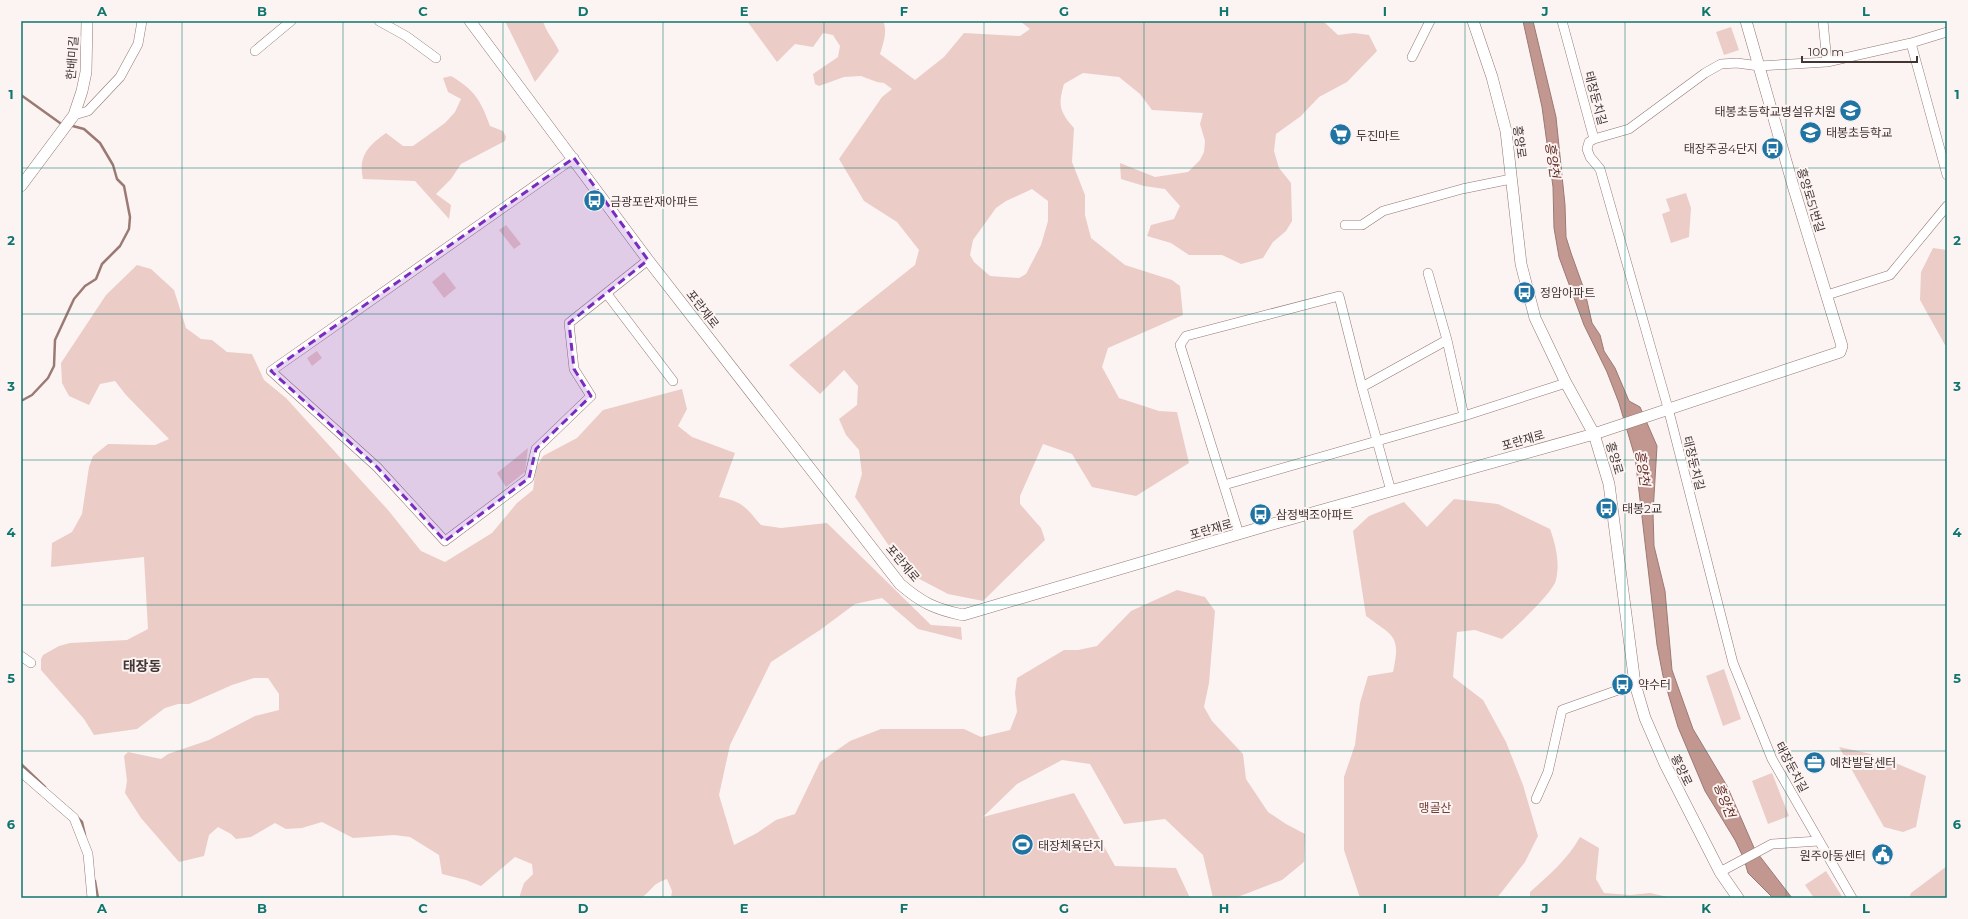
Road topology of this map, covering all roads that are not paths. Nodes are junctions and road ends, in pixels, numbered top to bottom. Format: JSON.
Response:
{"nodes":[{"id":1,"x":87,"y":21,"type":"edge"},
{"id":2,"x":142,"y":21,"type":"edge"},
{"id":3,"x":291,"y":21,"type":"edge"},
{"id":4,"x":379,"y":21,"type":"edge"},
{"id":5,"x":470,"y":21,"type":"edge"},
{"id":6,"x":1430,"y":21,"type":"edge"},
{"id":7,"x":1473,"y":21,"type":"edge"},
{"id":8,"x":1562,"y":21,"type":"edge"},
{"id":9,"x":1746,"y":21,"type":"edge"},
{"id":10,"x":1823,"y":21,"type":"edge"},
{"id":11,"x":1947,"y":32,"type":"edge"},
{"id":12,"x":1911,"y":43,"type":"junction"},
{"id":13,"x":255,"y":51,"type":"dead end"},
{"id":14,"x":1412,"y":57,"type":"dead end"},
{"id":15,"x":436,"y":58,"type":"dead end"},
{"id":16,"x":1827,"y":62,"type":"junction"},
{"id":17,"x":1759,"y":66,"type":"junction"},
{"id":18,"x":73,"y":117,"type":"junction"},
{"id":19,"x":1594,"y":139,"type":"junction"},
{"id":20,"x":574,"y":158,"type":"junction"},
{"id":21,"x":1947,"y":175,"type":"edge"},
{"id":22,"x":1511,"y":179,"type":"junction"},
{"id":23,"x":21,"y":186,"type":"edge"},
{"id":24,"x":1947,"y":206,"type":"edge"},
{"id":25,"x":1345,"y":225,"type":"dead end"},
{"id":26,"x":648,"y":260,"type":"junction"},
{"id":27,"x":1428,"y":272,"type":"dead end"},
{"id":28,"x":607,"y":294,"type":"junction"},
{"id":29,"x":1826,"y":295,"type":"junction"},
{"id":30,"x":1447,"y":340,"type":"junction"},
{"id":31,"x":673,"y":381,"type":"dead end"},
{"id":32,"x":1566,"y":383,"type":"junction"},
{"id":33,"x":1362,"y":388,"type":"junction"},
{"id":34,"x":1668,"y":408,"type":"junction"},
{"id":35,"x":1464,"y":416,"type":"junction"},
{"id":36,"x":1594,"y":434,"type":"junction"},
{"id":37,"x":1378,"y":442,"type":"junction"},
{"id":38,"x":1224,"y":485,"type":"junction"},
{"id":39,"x":1391,"y":491,"type":"junction"},
{"id":40,"x":1239,"y":534,"type":"junction"},
{"id":41,"x":21,"y":656,"type":"edge"},
{"id":42,"x":31,"y":663,"type":"dead end"},
{"id":43,"x":1635,"y":684,"type":"junction"},
{"id":44,"x":21,"y":772,"type":"edge"},
{"id":45,"x":1536,"y":799,"type":"dead end"},
{"id":46,"x":1819,"y":841,"type":"junction"},
{"id":47,"x":1725,"y":870,"type":"junction"},
{"id":48,"x":92,"y":898,"type":"edge"},
{"id":49,"x":1738,"y":898,"type":"edge"},
{"id":50,"x":1852,"y":898,"type":"edge"}],
"edges":[{"from":1,"to":18,"type":"street","name":"한배미길"},
{"from":2,"to":18,"type":"street"},
{"from":3,"to":13,"type":"street"},
{"from":4,"to":15,"type":"street"},
{"from":5,"to":20,"type":"street","name":"포란재로"},
{"from":6,"to":14,"type":"street"},
{"from":7,"to":22,"type":"street","name":"흥양로"},
{"from":8,"to":19,"type":"street","name":"태장둔치길"},
{"from":9,"to":17,"type":"street","name":"흥양로51번길"},
{"from":10,"to":16,"type":"street"},
{"from":11,"to":12,"type":"street"},
{"from":12,"to":16,"type":"street"},
{"from":12,"to":21,"type":"street"},
{"from":16,"to":17,"type":"street"},
{"from":17,"to":19,"type":"street"},
{"from":17,"to":29,"type":"street","name":"흥양로51번길"},
{"from":18,"to":23,"type":"street","name":"한배미길"},
{"from":19,"to":34,"type":"street","name":"태장둔치길"},
{"from":20,"to":26,"type":"street","name":"포란재로"},
{"from":20,"to":28,"type":"street"},
{"from":22,"to":25,"type":"street"},
{"from":22,"to":32,"type":"street","name":"흥양로"},
{"from":24,"to":29,"type":"street"},
{"from":26,"to":28,"type":"street"},
{"from":26,"to":40,"type":"street","name":"포란재로"},
{"from":27,"to":30,"type":"street"},
{"from":28,"to":31,"type":"street"},
{"from":29,"to":34,"type":"street","name":"흥양로51번길"},
{"from":30,"to":33,"type":"street"},
{"from":30,"to":35,"type":"street"},
{"from":32,"to":35,"type":"street"},
{"from":32,"to":36,"type":"street","name":"흥양로"},
{"from":33,"to":37,"type":"street"},
{"from":33,"to":38,"type":"street"},
{"from":34,"to":36,"type":"street"},
{"from":34,"to":46,"type":"street","name":"태장둔치길"},
{"from":35,"to":37,"type":"street"},
{"from":36,"to":39,"type":"street","name":"포란재로"},
{"from":36,"to":43,"type":"street","name":"흥양로"},
{"from":37,"to":38,"type":"street"},
{"from":37,"to":39,"type":"street"},
{"from":38,"to":40,"type":"street"},
{"from":39,"to":40,"type":"street","name":"포란재로"},
{"from":41,"to":42,"type":"street"},
{"from":43,"to":45,"type":"street"},
{"from":43,"to":47,"type":"street","name":"흥양로"},
{"from":44,"to":48,"type":"street"},
{"from":46,"to":47,"type":"street"},
{"from":46,"to":50,"type":"street","name":"태장둔치길"},
{"from":47,"to":49,"type":"street","name":"흥양로"}]}
